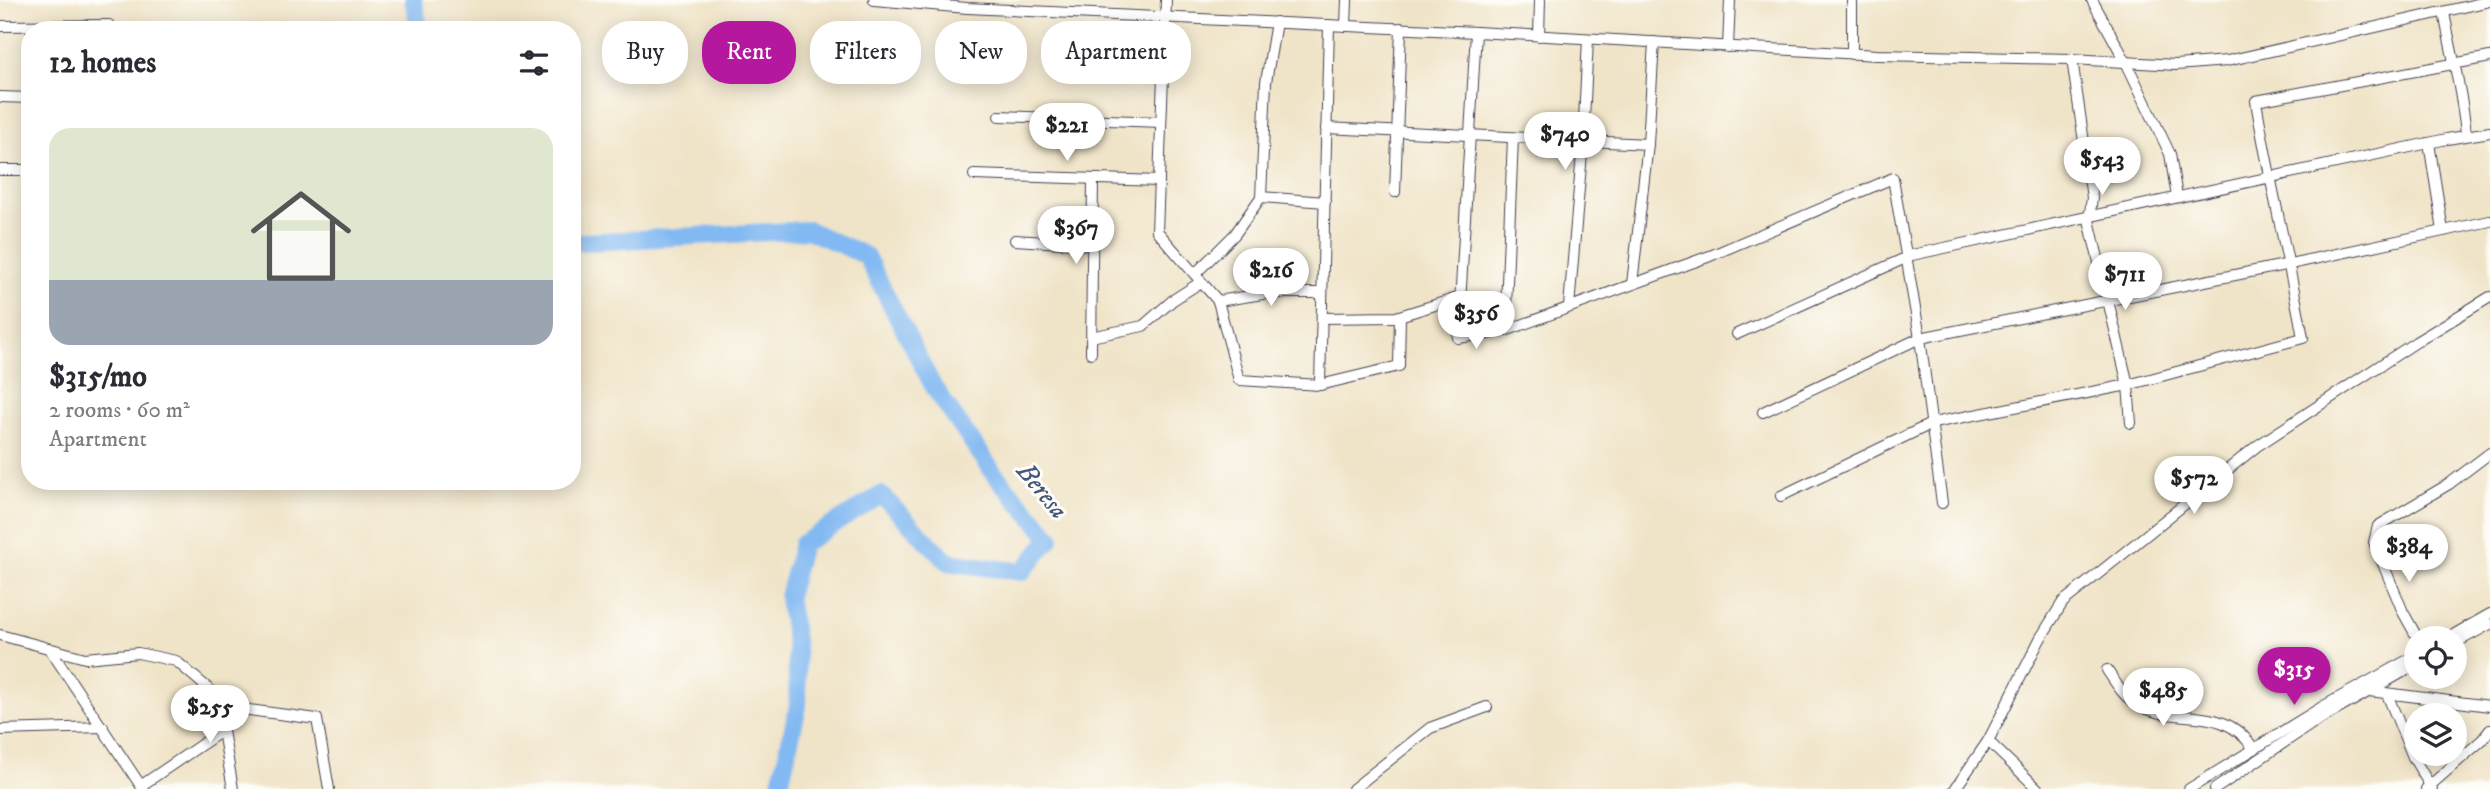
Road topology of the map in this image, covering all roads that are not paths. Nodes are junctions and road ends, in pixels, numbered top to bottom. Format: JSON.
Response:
{"nodes":[{"id":1,"x":874,"y":0,"type":"edge"},
{"id":2,"x":1166,"y":0,"type":"edge"},
{"id":3,"x":1347,"y":0,"type":"edge"},
{"id":4,"x":1540,"y":0,"type":"edge"},
{"id":5,"x":1730,"y":0,"type":"edge"},
{"id":6,"x":1852,"y":0,"type":"edge"},
{"id":7,"x":2092,"y":0,"type":"edge"},
{"id":8,"x":2490,"y":1,"type":"edge"},
{"id":9,"x":2476,"y":2,"type":"edge"},
{"id":10,"x":968,"y":4,"type":"edge"},
{"id":11,"x":2444,"y":12,"type":"junction"},
{"id":12,"x":1165,"y":16,"type":"junction"},
{"id":13,"x":1276,"y":22,"type":"junction"},
{"id":14,"x":1329,"y":25,"type":"junction"},
{"id":15,"x":0,"y":26,"type":"edge"},
{"id":16,"x":21,"y":26,"type":"edge"},
{"id":17,"x":1346,"y":26,"type":"junction"},
{"id":18,"x":1402,"y":28,"type":"junction"},
{"id":19,"x":1476,"y":32,"type":"junction"},
{"id":20,"x":1539,"y":36,"type":"junction"},
{"id":21,"x":1588,"y":38,"type":"junction"},
{"id":22,"x":1654,"y":42,"type":"junction"},
{"id":23,"x":1728,"y":47,"type":"junction"},
{"id":24,"x":1852,"y":54,"type":"junction"},
{"id":25,"x":2490,"y":57,"type":"edge"},
{"id":26,"x":2071,"y":59,"type":"junction"},
{"id":27,"x":2126,"y":62,"type":"junction"},
{"id":28,"x":2454,"y":64,"type":"junction"},
{"id":29,"x":0,"y":97,"type":"edge"},
{"id":30,"x":21,"y":98,"type":"edge"},
{"id":31,"x":999,"y":116,"type":"dead end"},
{"id":32,"x":1161,"y":122,"type":"junction"},
{"id":33,"x":1326,"y":128,"type":"junction"},
{"id":34,"x":2490,"y":131,"type":"edge"},
{"id":35,"x":1397,"y":132,"type":"junction"},
{"id":36,"x":2466,"y":135,"type":"junction"},
{"id":37,"x":1471,"y":137,"type":"junction"},
{"id":38,"x":1513,"y":138,"type":"junction"},
{"id":39,"x":1583,"y":141,"type":"junction"},
{"id":40,"x":2429,"y":143,"type":"junction"},
{"id":41,"x":1648,"y":144,"type":"junction"},
{"id":42,"x":0,"y":170,"type":"edge"},
{"id":43,"x":21,"y":170,"type":"edge"},
{"id":44,"x":974,"y":175,"type":"dead end"},
{"id":45,"x":2269,"y":178,"type":"junction"},
{"id":46,"x":1093,"y":179,"type":"junction"},
{"id":47,"x":1159,"y":181,"type":"junction"},
{"id":48,"x":1395,"y":192,"type":"dead end"},
{"id":49,"x":1261,"y":197,"type":"junction"},
{"id":50,"x":2177,"y":197,"type":"junction"},
{"id":51,"x":1325,"y":202,"type":"junction"},
{"id":52,"x":2090,"y":215,"type":"junction"},
{"id":53,"x":2490,"y":221,"type":"edge"},
{"id":54,"x":2443,"y":231,"type":"junction"},
{"id":55,"x":1015,"y":240,"type":"dead end"},
{"id":56,"x":1092,"y":244,"type":"junction"},
{"id":57,"x":1908,"y":257,"type":"junction"},
{"id":58,"x":2290,"y":264,"type":"junction"},
{"id":59,"x":1198,"y":278,"type":"junction"},
{"id":60,"x":1632,"y":284,"type":"junction"},
{"id":61,"x":1322,"y":293,"type":"junction"},
{"id":62,"x":1461,"y":297,"type":"junction"},
{"id":63,"x":2490,"y":297,"type":"edge"},
{"id":64,"x":2108,"y":299,"type":"junction"},
{"id":65,"x":1218,"y":301,"type":"junction"},
{"id":66,"x":1569,"y":307,"type":"junction"},
{"id":67,"x":1400,"y":316,"type":"junction"},
{"id":68,"x":1322,"y":317,"type":"junction"},
{"id":69,"x":1505,"y":331,"type":"junction"},
{"id":70,"x":1737,"y":334,"type":"dead end"},
{"id":71,"x":1091,"y":337,"type":"junction"},
{"id":72,"x":1920,"y":338,"type":"junction"},
{"id":73,"x":1091,"y":353,"type":"dead end"},
{"id":74,"x":1320,"y":385,"type":"junction"},
{"id":75,"x":2128,"y":385,"type":"junction"},
{"id":76,"x":1763,"y":412,"type":"dead end"},
{"id":77,"x":1933,"y":423,"type":"junction"},
{"id":78,"x":2131,"y":423,"type":"dead end"},
{"id":79,"x":2490,"y":453,"type":"edge"},
{"id":80,"x":1781,"y":496,"type":"dead end"},
{"id":81,"x":1942,"y":503,"type":"dead end"},
{"id":82,"x":2490,"y":614,"type":"edge"},
{"id":83,"x":2490,"y":624,"type":"edge"},
{"id":84,"x":2411,"y":626,"type":"edge"},
{"id":85,"x":2467,"y":627,"type":"edge"},
{"id":86,"x":0,"y":635,"type":"edge"},
{"id":87,"x":2467,"y":636,"type":"edge"},
{"id":88,"x":48,"y":648,"type":"junction"},
{"id":89,"x":2404,"y":662,"type":"edge"},
{"id":90,"x":2107,"y":670,"type":"dead end"},
{"id":91,"x":2404,"y":671,"type":"edge"},
{"id":92,"x":2369,"y":691,"type":"junction"},
{"id":93,"x":2387,"y":694,"type":"junction"},
{"id":94,"x":219,"y":706,"type":"junction"},
{"id":95,"x":2490,"y":706,"type":"edge"},
{"id":96,"x":1487,"y":707,"type":"dead end"},
{"id":97,"x":103,"y":727,"type":"junction"},
{"id":98,"x":0,"y":730,"type":"edge"},
{"id":99,"x":223,"y":730,"type":"junction"},
{"id":100,"x":2490,"y":730,"type":"edge"},
{"id":101,"x":1988,"y":741,"type":"junction"},
{"id":102,"x":2254,"y":749,"type":"junction"},
{"id":103,"x":142,"y":787,"type":"edge"},
{"id":104,"x":2429,"y":788,"type":"edge"},
{"id":105,"x":233,"y":789,"type":"edge"},
{"id":106,"x":329,"y":789,"type":"edge"},
{"id":107,"x":1353,"y":789,"type":"edge"},
{"id":108,"x":1955,"y":789,"type":"edge"},
{"id":109,"x":2038,"y":789,"type":"edge"},
{"id":110,"x":2189,"y":789,"type":"edge"},
{"id":111,"x":2215,"y":789,"type":"edge"}],
"edges":[{"from":1,"to":10,"type":"street"},
{"from":2,"to":12,"type":"street"},
{"from":3,"to":17,"type":"street"},
{"from":4,"to":20,"type":"street"},
{"from":5,"to":23,"type":"street"},
{"from":6,"to":24,"type":"street"},
{"from":7,"to":27,"type":"street"},
{"from":8,"to":9,"type":"street"},
{"from":9,"to":11,"type":"street"},
{"from":10,"to":12,"type":"street"},
{"from":11,"to":27,"type":"street"},
{"from":11,"to":28,"type":"street"},
{"from":12,"to":13,"type":"street"},
{"from":12,"to":32,"type":"street"},
{"from":13,"to":14,"type":"street"},
{"from":13,"to":49,"type":"street"},
{"from":14,"to":17,"type":"street"},
{"from":14,"to":33,"type":"street"},
{"from":15,"to":16,"type":"street"},
{"from":17,"to":18,"type":"street"},
{"from":18,"to":19,"type":"street"},
{"from":18,"to":35,"type":"street"},
{"from":19,"to":20,"type":"street"},
{"from":19,"to":37,"type":"street"},
{"from":20,"to":21,"type":"street"},
{"from":21,"to":22,"type":"street"},
{"from":21,"to":39,"type":"street"},
{"from":22,"to":23,"type":"street"},
{"from":22,"to":41,"type":"street"},
{"from":23,"to":24,"type":"street"},
{"from":24,"to":26,"type":"street"},
{"from":25,"to":28,"type":"street"},
{"from":26,"to":27,"type":"street"},
{"from":26,"to":52,"type":"street"},
{"from":27,"to":50,"type":"street"},
{"from":28,"to":36,"type":"street"},
{"from":28,"to":45,"type":"street"},
{"from":29,"to":30,"type":"street"},
{"from":31,"to":32,"type":"street"},
{"from":32,"to":47,"type":"street"},
{"from":33,"to":35,"type":"street"},
{"from":33,"to":51,"type":"street"},
{"from":34,"to":36,"type":"street"},
{"from":35,"to":37,"type":"street"},
{"from":35,"to":48,"type":"street"},
{"from":36,"to":40,"type":"street"},
{"from":37,"to":38,"type":"street"},
{"from":37,"to":62,"type":"street"},
{"from":38,"to":39,"type":"street"},
{"from":38,"to":69,"type":"street"},
{"from":39,"to":41,"type":"street"},
{"from":39,"to":66,"type":"street"},
{"from":40,"to":45,"type":"street"},
{"from":40,"to":54,"type":"street"},
{"from":41,"to":60,"type":"street"},
{"from":42,"to":43,"type":"street"},
{"from":44,"to":46,"type":"street"},
{"from":45,"to":50,"type":"street"},
{"from":45,"to":58,"type":"street"},
{"from":46,"to":47,"type":"street"},
{"from":46,"to":56,"type":"street"},
{"from":47,"to":59,"type":"street"},
{"from":49,"to":51,"type":"street"},
{"from":49,"to":59,"type":"street"},
{"from":50,"to":52,"type":"street"},
{"from":51,"to":61,"type":"street"},
{"from":52,"to":57,"type":"street"},
{"from":52,"to":64,"type":"street"},
{"from":53,"to":54,"type":"street"},
{"from":54,"to":58,"type":"street"},
{"from":55,"to":56,"type":"street"},
{"from":56,"to":71,"type":"street"},
{"from":57,"to":60,"type":"street"},
{"from":57,"to":70,"type":"street"},
{"from":57,"to":72,"type":"street"},
{"from":58,"to":64,"type":"street"},
{"from":58,"to":75,"type":"street"},
{"from":59,"to":65,"type":"street"},
{"from":59,"to":71,"type":"street"},
{"from":60,"to":66,"type":"street"},
{"from":61,"to":65,"type":"street"},
{"from":61,"to":68,"type":"street"},
{"from":62,"to":67,"type":"street"},
{"from":62,"to":69,"type":"street"},
{"from":63,"to":101,"type":"street"},
{"from":64,"to":72,"type":"street"},
{"from":64,"to":75,"type":"street"},
{"from":65,"to":74,"type":"street"},
{"from":66,"to":69,"type":"street"},
{"from":67,"to":68,"type":"street"},
{"from":67,"to":74,"type":"street"},
{"from":68,"to":74,"type":"street"},
{"from":71,"to":73,"type":"street"},
{"from":72,"to":76,"type":"street"},
{"from":72,"to":77,"type":"street"},
{"from":75,"to":77,"type":"street"},
{"from":75,"to":78,"type":"street"},
{"from":77,"to":80,"type":"street"},
{"from":77,"to":81,"type":"street"},
{"from":79,"to":84,"type":"street"},
{"from":82,"to":85,"type":"street"},
{"from":83,"to":87,"type":"street"},
{"from":86,"to":88,"type":"street"},
{"from":88,"to":94,"type":"street"},
{"from":88,"to":97,"type":"street"},
{"from":89,"to":102,"type":"street"},
{"from":90,"to":102,"type":"street"},
{"from":91,"to":92,"type":"street"},
{"from":92,"to":93,"type":"street"},
{"from":92,"to":111,"type":"street"},
{"from":93,"to":95,"type":"street"},
{"from":93,"to":104,"type":"street"},
{"from":94,"to":99,"type":"street"},
{"from":94,"to":106,"type":"street"},
{"from":96,"to":107,"type":"street"},
{"from":97,"to":98,"type":"street"},
{"from":97,"to":103,"type":"street"},
{"from":99,"to":103,"type":"street"},
{"from":99,"to":105,"type":"street"},
{"from":100,"to":104,"type":"street"},
{"from":101,"to":108,"type":"street"},
{"from":101,"to":109,"type":"street"},
{"from":102,"to":110,"type":"street"}]}
